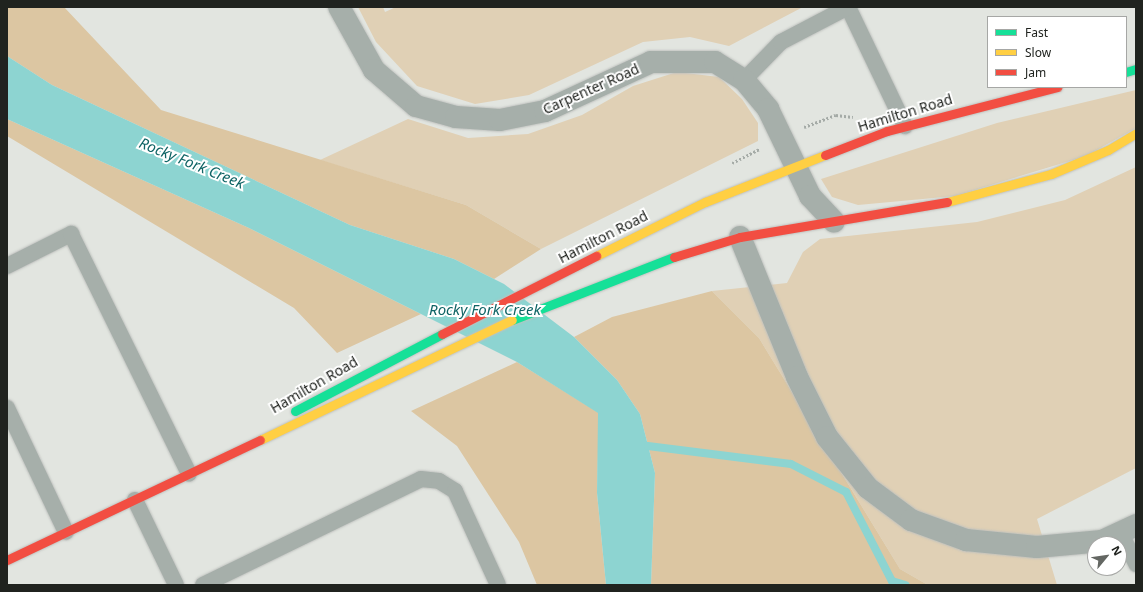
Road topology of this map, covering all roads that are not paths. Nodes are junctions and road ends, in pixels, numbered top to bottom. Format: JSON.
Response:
{"nodes":[{"id":1,"x":339,"y":7,"type":"edge"},
{"id":2,"x":848,"y":7,"type":"edge"},
{"id":3,"x":744,"y":80,"type":"junction"},
{"id":4,"x":1053,"y":88,"type":"edge"},
{"id":5,"x":905,"y":126,"type":"junction"},
{"id":6,"x":1136,"y":133,"type":"edge"},
{"id":7,"x":796,"y":165,"type":"junction"},
{"id":8,"x":864,"y":218,"type":"junction"},
{"id":9,"x":922,"y":218,"type":"dead end"},
{"id":10,"x":834,"y":222,"type":"junction"},
{"id":11,"x":740,"y":237,"type":"junction"},
{"id":12,"x":7,"y":266,"type":"edge"},
{"id":13,"x":7,"y":408,"type":"edge"},
{"id":14,"x":189,"y":474,"type":"junction"},
{"id":15,"x":135,"y":500,"type":"junction"},
{"id":16,"x":1128,"y":529,"type":"edge"},
{"id":17,"x":66,"y":532,"type":"junction"},
{"id":18,"x":7,"y":560,"type":"edge"},
{"id":19,"x":1136,"y":564,"type":"edge"},
{"id":20,"x":176,"y":585,"type":"edge"},
{"id":21,"x":203,"y":585,"type":"edge"},
{"id":22,"x":498,"y":585,"type":"edge"}],
"edges":[{"from":1,"to":3,"type":"street","name":"Carpenter Road"},
{"from":2,"to":3,"type":"lane"},
{"from":2,"to":5,"type":"lane"},
{"from":3,"to":7,"type":"street","name":"Carpenter Road"},
{"from":4,"to":5,"type":"main road","name":"Hamilton Road"},
{"from":5,"to":7,"type":"main road","name":"Hamilton Road"},
{"from":6,"to":8,"type":"main road","name":"Hamilton Road"},
{"from":7,"to":10,"type":"street","name":"Carpenter Road"},
{"from":7,"to":14,"type":"main road","name":"Hamilton Road"},
{"from":8,"to":9,"type":"main road","name":"Hamilton Road"},
{"from":8,"to":10,"type":"main road","name":"Hamilton Road"},
{"from":10,"to":11,"type":"main road","name":"Hamilton Road"},
{"from":11,"to":14,"type":"main road","name":"Hamilton Road"},
{"from":11,"to":16,"type":"street"},
{"from":12,"to":14,"type":"lane"},
{"from":13,"to":17,"type":"lane"},
{"from":14,"to":15,"type":"main road","name":"Hamilton Road"},
{"from":15,"to":17,"type":"main road","name":"Hamilton Road"},
{"from":15,"to":20,"type":"lane"},
{"from":16,"to":19,"type":"lane"},
{"from":17,"to":18,"type":"main road","name":"Hamilton Road"},
{"from":21,"to":22,"type":"lane"}]}
